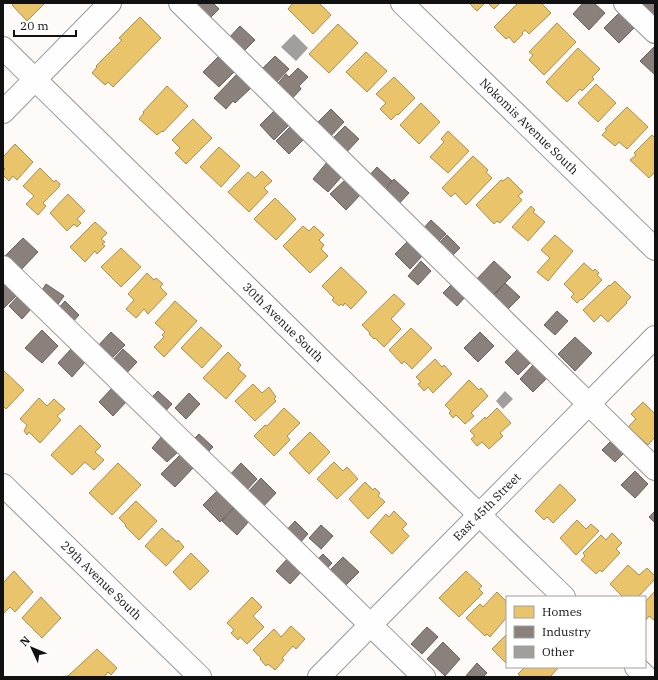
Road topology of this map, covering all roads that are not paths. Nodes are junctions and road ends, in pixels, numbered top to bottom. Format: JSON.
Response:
{"nodes":[{"id":1,"x":110,"y":3,"type":"edge"},
{"id":2,"x":180,"y":3,"type":"edge"},
{"id":3,"x":402,"y":3,"type":"edge"},
{"id":4,"x":625,"y":3,"type":"edge"},
{"id":5,"x":655,"y":32,"type":"edge"},
{"id":6,"x":3,"y":48,"type":"edge"},
{"id":7,"x":35,"y":80,"type":"junction"},
{"id":8,"x":3,"y":112,"type":"edge"},
{"id":9,"x":655,"y":249,"type":"edge"},
{"id":10,"x":3,"y":267,"type":"edge"},
{"id":11,"x":655,"y":337,"type":"edge"},
{"id":12,"x":589,"y":403,"type":"junction"},
{"id":13,"x":655,"y":469,"type":"edge"},
{"id":14,"x":3,"y":485,"type":"edge"},
{"id":15,"x":479,"y":515,"type":"junction"},
{"id":16,"x":563,"y":596,"type":"edge"},
{"id":17,"x":370,"y":625,"type":"junction"},
{"id":18,"x":637,"y":668,"type":"edge"},
{"id":19,"x":200,"y":677,"type":"edge"},
{"id":20,"x":320,"y":677,"type":"edge"},
{"id":21,"x":424,"y":677,"type":"edge"},
{"id":22,"x":646,"y":677,"type":"edge"}],
"edges":[{"from":1,"to":7,"type":"street"},
{"from":2,"to":12,"type":"street"},
{"from":3,"to":9,"type":"street","name":"Nokomis Avenue South"},
{"from":4,"to":5,"type":"street"},
{"from":6,"to":7,"type":"street","name":"30th Avenue South"},
{"from":7,"to":8,"type":"street"},
{"from":7,"to":15,"type":"street","name":"30th Avenue South"},
{"from":10,"to":17,"type":"street"},
{"from":11,"to":12,"type":"street","name":"East 45th Street"},
{"from":12,"to":13,"type":"street"},
{"from":12,"to":15,"type":"street","name":"East 45th Street"},
{"from":14,"to":19,"type":"street","name":"29th Avenue South"},
{"from":15,"to":16,"type":"street","name":"30th Avenue South"},
{"from":15,"to":17,"type":"street","name":"East 45th Street"},
{"from":17,"to":20,"type":"street","name":"East 45th Street"},
{"from":17,"to":21,"type":"street"},
{"from":18,"to":22,"type":"street"}]}
